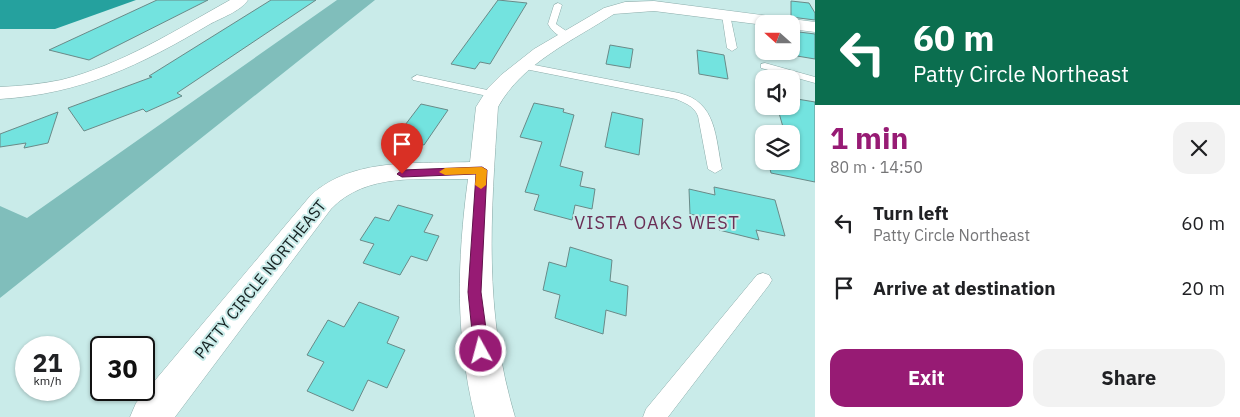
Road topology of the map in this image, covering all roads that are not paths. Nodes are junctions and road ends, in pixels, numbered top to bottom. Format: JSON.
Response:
{"nodes":[{"id":1,"x":241,"y":0,"type":"edge"},
{"id":2,"x":558,"y":5,"type":"dead end"},
{"id":3,"x":726,"y":15,"type":"junction"},
{"id":4,"x":815,"y":27,"type":"edge"},
{"id":5,"x":569,"y":37,"type":"junction"},
{"id":6,"x":732,"y":48,"type":"dead end"},
{"id":7,"x":524,"y":66,"type":"junction"},
{"id":8,"x":765,"y":66,"type":"dead end"},
{"id":9,"x":417,"y":78,"type":"dead end"},
{"id":10,"x":815,"y":80,"type":"edge"},
{"id":11,"x":0,"y":93,"type":"edge"},
{"id":12,"x":492,"y":94,"type":"junction"},
{"id":13,"x":715,"y":169,"type":"dead end"},
{"id":14,"x":482,"y":170,"type":"junction"},
{"id":15,"x":763,"y":280,"type":"dead end"},
{"id":16,"x":150,"y":417,"type":"edge"},
{"id":17,"x":495,"y":417,"type":"edge"},
{"id":18,"x":654,"y":417,"type":"edge"}],
"edges":[{"from":1,"to":11,"type":"street"},
{"from":2,"to":5,"type":"lane"},
{"from":3,"to":4,"type":"street"},
{"from":3,"to":5,"type":"street"},
{"from":3,"to":6,"type":"lane"},
{"from":5,"to":7,"type":"street"},
{"from":7,"to":12,"type":"street"},
{"from":7,"to":13,"type":"lane"},
{"from":8,"to":10,"type":"lane"},
{"from":9,"to":12,"type":"lane"},
{"from":12,"to":14,"type":"street"},
{"from":14,"to":16,"type":"street","name":"PATTY CIRCLE NORTHEAST"},
{"from":14,"to":17,"type":"street"},
{"from":15,"to":18,"type":"lane"}]}
